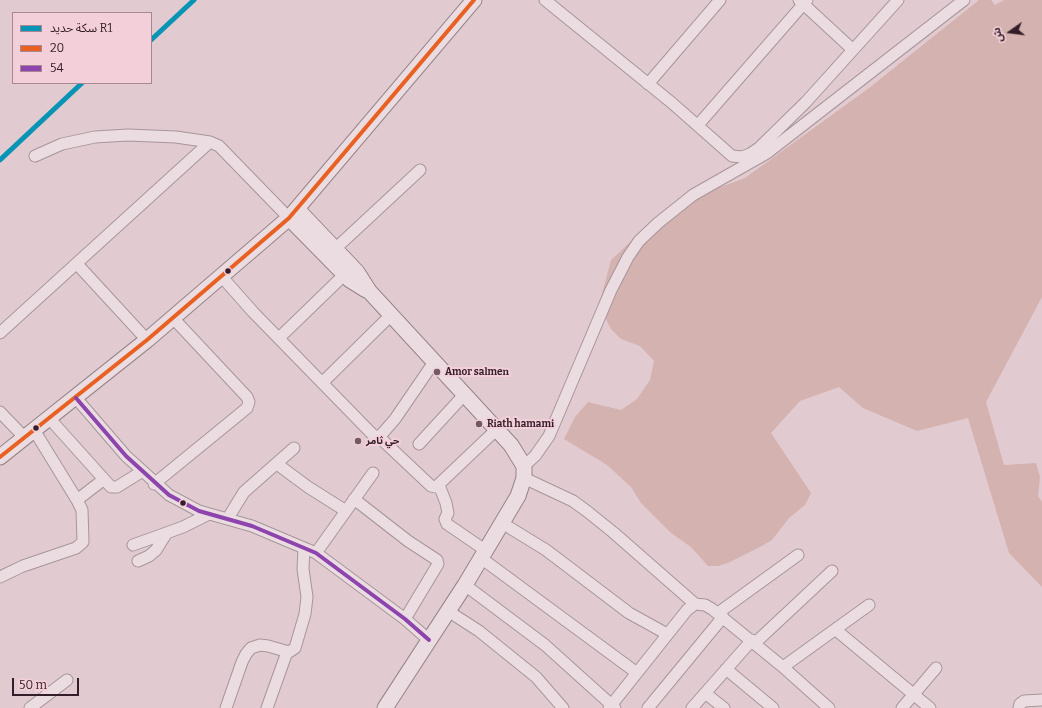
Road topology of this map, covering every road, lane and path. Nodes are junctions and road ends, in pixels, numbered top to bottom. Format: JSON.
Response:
{"nodes":[{"id":1,"x":474,"y":0,"type":"edge"},
{"id":2,"x":545,"y":0,"type":"edge"},
{"id":3,"x":720,"y":0,"type":"edge"},
{"id":4,"x":898,"y":0,"type":"edge"},
{"id":5,"x":964,"y":0,"type":"edge"},
{"id":6,"x":804,"y":1,"type":"edge"},
{"id":7,"x":852,"y":49,"type":"junction"},
{"id":8,"x":648,"y":84,"type":"junction"},
{"id":9,"x":698,"y":125,"type":"junction"},
{"id":10,"x":210,"y":142,"type":"junction"},
{"id":11,"x":35,"y":156,"type":"dead end"},
{"id":12,"x":420,"y":170,"type":"dead end"},
{"id":13,"x":293,"y":214,"type":"junction"},
{"id":14,"x":335,"y":249,"type":"junction"},
{"id":15,"x":77,"y":264,"type":"junction"},
{"id":16,"x":344,"y":275,"type":"junction"},
{"id":17,"x":222,"y":277,"type":"junction"},
{"id":18,"x":369,"y":291,"type":"junction"},
{"id":19,"x":390,"y":315,"type":"junction"},
{"id":20,"x":174,"y":318,"type":"junction"},
{"id":21,"x":0,"y":333,"type":"edge"},
{"id":22,"x":279,"y":338,"type":"junction"},
{"id":23,"x":147,"y":340,"type":"junction"},
{"id":24,"x":434,"y":362,"type":"junction"},
{"id":25,"x":322,"y":383,"type":"junction"},
{"id":26,"x":464,"y":395,"type":"junction"},
{"id":27,"x":76,"y":398,"type":"junction"},
{"id":28,"x":0,"y":412,"type":"edge"},
{"id":29,"x":49,"y":418,"type":"junction"},
{"id":30,"x":496,"y":430,"type":"junction"},
{"id":31,"x":29,"y":434,"type":"junction"},
{"id":32,"x":378,"y":436,"type":"junction"},
{"id":33,"x":419,"y":444,"type":"dead end"},
{"id":34,"x":294,"y":448,"type":"dead end"},
{"id":35,"x":0,"y":457,"type":"edge"},
{"id":36,"x":277,"y":464,"type":"junction"},
{"id":37,"x":141,"y":472,"type":"junction"},
{"id":38,"x":524,"y":472,"type":"junction"},
{"id":39,"x":373,"y":473,"type":"dead end"},
{"id":40,"x":103,"y":480,"type":"junction"},
{"id":41,"x":154,"y":484,"type":"junction"},
{"id":42,"x":439,"y":485,"type":"junction"},
{"id":43,"x":354,"y":499,"type":"junction"},
{"id":44,"x":77,"y":500,"type":"junction"},
{"id":45,"x":346,"y":511,"type":"junction"},
{"id":46,"x":209,"y":514,"type":"junction"},
{"id":47,"x":228,"y":518,"type":"junction"},
{"id":48,"x":502,"y":523,"type":"junction"},
{"id":49,"x":166,"y":534,"type":"junction"},
{"id":50,"x":133,"y":545,"type":"dead end"},
{"id":51,"x":304,"y":548,"type":"junction"},
{"id":52,"x":316,"y":553,"type":"junction"},
{"id":53,"x":483,"y":554,"type":"junction"},
{"id":54,"x":798,"y":555,"type":"dead end"},
{"id":55,"x":138,"y":562,"type":"dead end"},
{"id":56,"x":832,"y":571,"type":"dead end"},
{"id":57,"x":0,"y":577,"type":"edge"},
{"id":58,"x":465,"y":585,"type":"junction"},
{"id":59,"x":695,"y":604,"type":"junction"},
{"id":60,"x":869,"y":605,"type":"dead end"},
{"id":61,"x":448,"y":611,"type":"junction"},
{"id":62,"x":721,"y":615,"type":"junction"},
{"id":63,"x":405,"y":619,"type":"junction"},
{"id":64,"x":836,"y":630,"type":"junction"},
{"id":65,"x":667,"y":634,"type":"junction"},
{"id":66,"x":429,"y":640,"type":"junction"},
{"id":67,"x":754,"y":641,"type":"junction"},
{"id":68,"x":287,"y":652,"type":"junction"},
{"id":69,"x":783,"y":667,"type":"junction"},
{"id":70,"x":936,"y":668,"type":"dead end"},
{"id":71,"x":726,"y":669,"type":"junction"},
{"id":72,"x":637,"y":673,"type":"junction"},
{"id":73,"x":67,"y":680,"type":"dead end"},
{"id":74,"x":705,"y":693,"type":"junction"},
{"id":75,"x":913,"y":695,"type":"junction"},
{"id":76,"x":1042,"y":700,"type":"edge"},
{"id":77,"x":612,"y":707,"type":"edge"},
{"id":78,"x":30,"y":708,"type":"edge"},
{"id":79,"x":226,"y":708,"type":"edge"},
{"id":80,"x":267,"y":708,"type":"edge"},
{"id":81,"x":385,"y":708,"type":"edge"},
{"id":82,"x":563,"y":708,"type":"edge"},
{"id":83,"x":648,"y":708,"type":"edge"},
{"id":84,"x":692,"y":708,"type":"edge"},
{"id":85,"x":724,"y":708,"type":"edge"},
{"id":86,"x":773,"y":708,"type":"edge"},
{"id":87,"x":829,"y":708,"type":"edge"},
{"id":88,"x":902,"y":708,"type":"edge"},
{"id":89,"x":930,"y":708,"type":"edge"},
{"id":90,"x":1019,"y":708,"type":"edge"}],
"edges":[{"from":1,"to":13,"type":"main road"},
{"from":2,"to":8,"type":"street"},
{"from":3,"to":8,"type":"street"},
{"from":4,"to":7,"type":"street"},
{"from":5,"to":38,"type":"street"},
{"from":6,"to":7,"type":"street"},
{"from":6,"to":9,"type":"street"},
{"from":7,"to":9,"type":"street"},
{"from":8,"to":9,"type":"street"},
{"from":10,"to":11,"type":"street"},
{"from":10,"to":13,"type":"street"},
{"from":10,"to":15,"type":"street"},
{"from":12,"to":14,"type":"street"},
{"from":13,"to":14,"type":"main road"},
{"from":13,"to":16,"type":"main road"},
{"from":13,"to":17,"type":"main road"},
{"from":14,"to":18,"type":"main road"},
{"from":15,"to":21,"type":"street"},
{"from":15,"to":23,"type":"street"},
{"from":16,"to":18,"type":"main road"},
{"from":16,"to":22,"type":"street"},
{"from":17,"to":20,"type":"main road"},
{"from":17,"to":22,"type":"street"},
{"from":18,"to":19,"type":"main road"},
{"from":19,"to":24,"type":"main road"},
{"from":19,"to":25,"type":"street"},
{"from":20,"to":23,"type":"main road"},
{"from":20,"to":41,"type":"street"},
{"from":22,"to":25,"type":"street"},
{"from":23,"to":27,"type":"main road"},
{"from":24,"to":26,"type":"main road"},
{"from":24,"to":32,"type":"street"},
{"from":25,"to":32,"type":"street"},
{"from":26,"to":30,"type":"main road"},
{"from":26,"to":33,"type":"street"},
{"from":27,"to":29,"type":"main road"},
{"from":27,"to":37,"type":"street"},
{"from":28,"to":31,"type":"street"},
{"from":29,"to":31,"type":"main road"},
{"from":29,"to":40,"type":"street"},
{"from":30,"to":38,"type":"main road"},
{"from":30,"to":42,"type":"street"},
{"from":31,"to":35,"type":"main road"},
{"from":31,"to":44,"type":"street"},
{"from":32,"to":42,"type":"street"},
{"from":34,"to":36,"type":"street"},
{"from":36,"to":45,"type":"street"},
{"from":36,"to":47,"type":"street"},
{"from":37,"to":40,"type":"street"},
{"from":37,"to":41,"type":"street"},
{"from":38,"to":48,"type":"main road"},
{"from":38,"to":59,"type":"street"},
{"from":39,"to":43,"type":"street"},
{"from":40,"to":44,"type":"street"},
{"from":41,"to":46,"type":"street"},
{"from":42,"to":53,"type":"street"},
{"from":43,"to":45,"type":"street"},
{"from":43,"to":63,"type":"street"},
{"from":44,"to":57,"type":"street"},
{"from":45,"to":52,"type":"street"},
{"from":46,"to":47,"type":"street"},
{"from":46,"to":49,"type":"street"},
{"from":47,"to":51,"type":"street"},
{"from":48,"to":53,"type":"main road"},
{"from":48,"to":65,"type":"street"},
{"from":49,"to":50,"type":"street"},
{"from":49,"to":55,"type":"street"},
{"from":51,"to":52,"type":"street"},
{"from":51,"to":68,"type":"street"},
{"from":52,"to":63,"type":"street"},
{"from":53,"to":58,"type":"main road"},
{"from":53,"to":72,"type":"street"},
{"from":54,"to":62,"type":"street"},
{"from":56,"to":67,"type":"street"},
{"from":58,"to":61,"type":"main road"},
{"from":58,"to":77,"type":"street"},
{"from":59,"to":62,"type":"street"},
{"from":59,"to":65,"type":"street"},
{"from":60,"to":64,"type":"street"},
{"from":61,"to":66,"type":"main road"},
{"from":61,"to":82,"type":"street"},
{"from":62,"to":67,"type":"street"},
{"from":62,"to":83,"type":"street"},
{"from":63,"to":66,"type":"street"},
{"from":64,"to":69,"type":"street"},
{"from":64,"to":75,"type":"street"},
{"from":65,"to":72,"type":"street"},
{"from":66,"to":81,"type":"main road"},
{"from":67,"to":69,"type":"street"},
{"from":67,"to":71,"type":"street"},
{"from":68,"to":79,"type":"street"},
{"from":68,"to":80,"type":"street"},
{"from":69,"to":87,"type":"street"},
{"from":70,"to":75,"type":"street"},
{"from":71,"to":74,"type":"street"},
{"from":71,"to":86,"type":"street"},
{"from":72,"to":77,"type":"street"},
{"from":73,"to":78,"type":"street"},
{"from":74,"to":84,"type":"street"},
{"from":74,"to":85,"type":"street"},
{"from":75,"to":88,"type":"street"},
{"from":75,"to":89,"type":"street"},
{"from":76,"to":90,"type":"street"}]}
